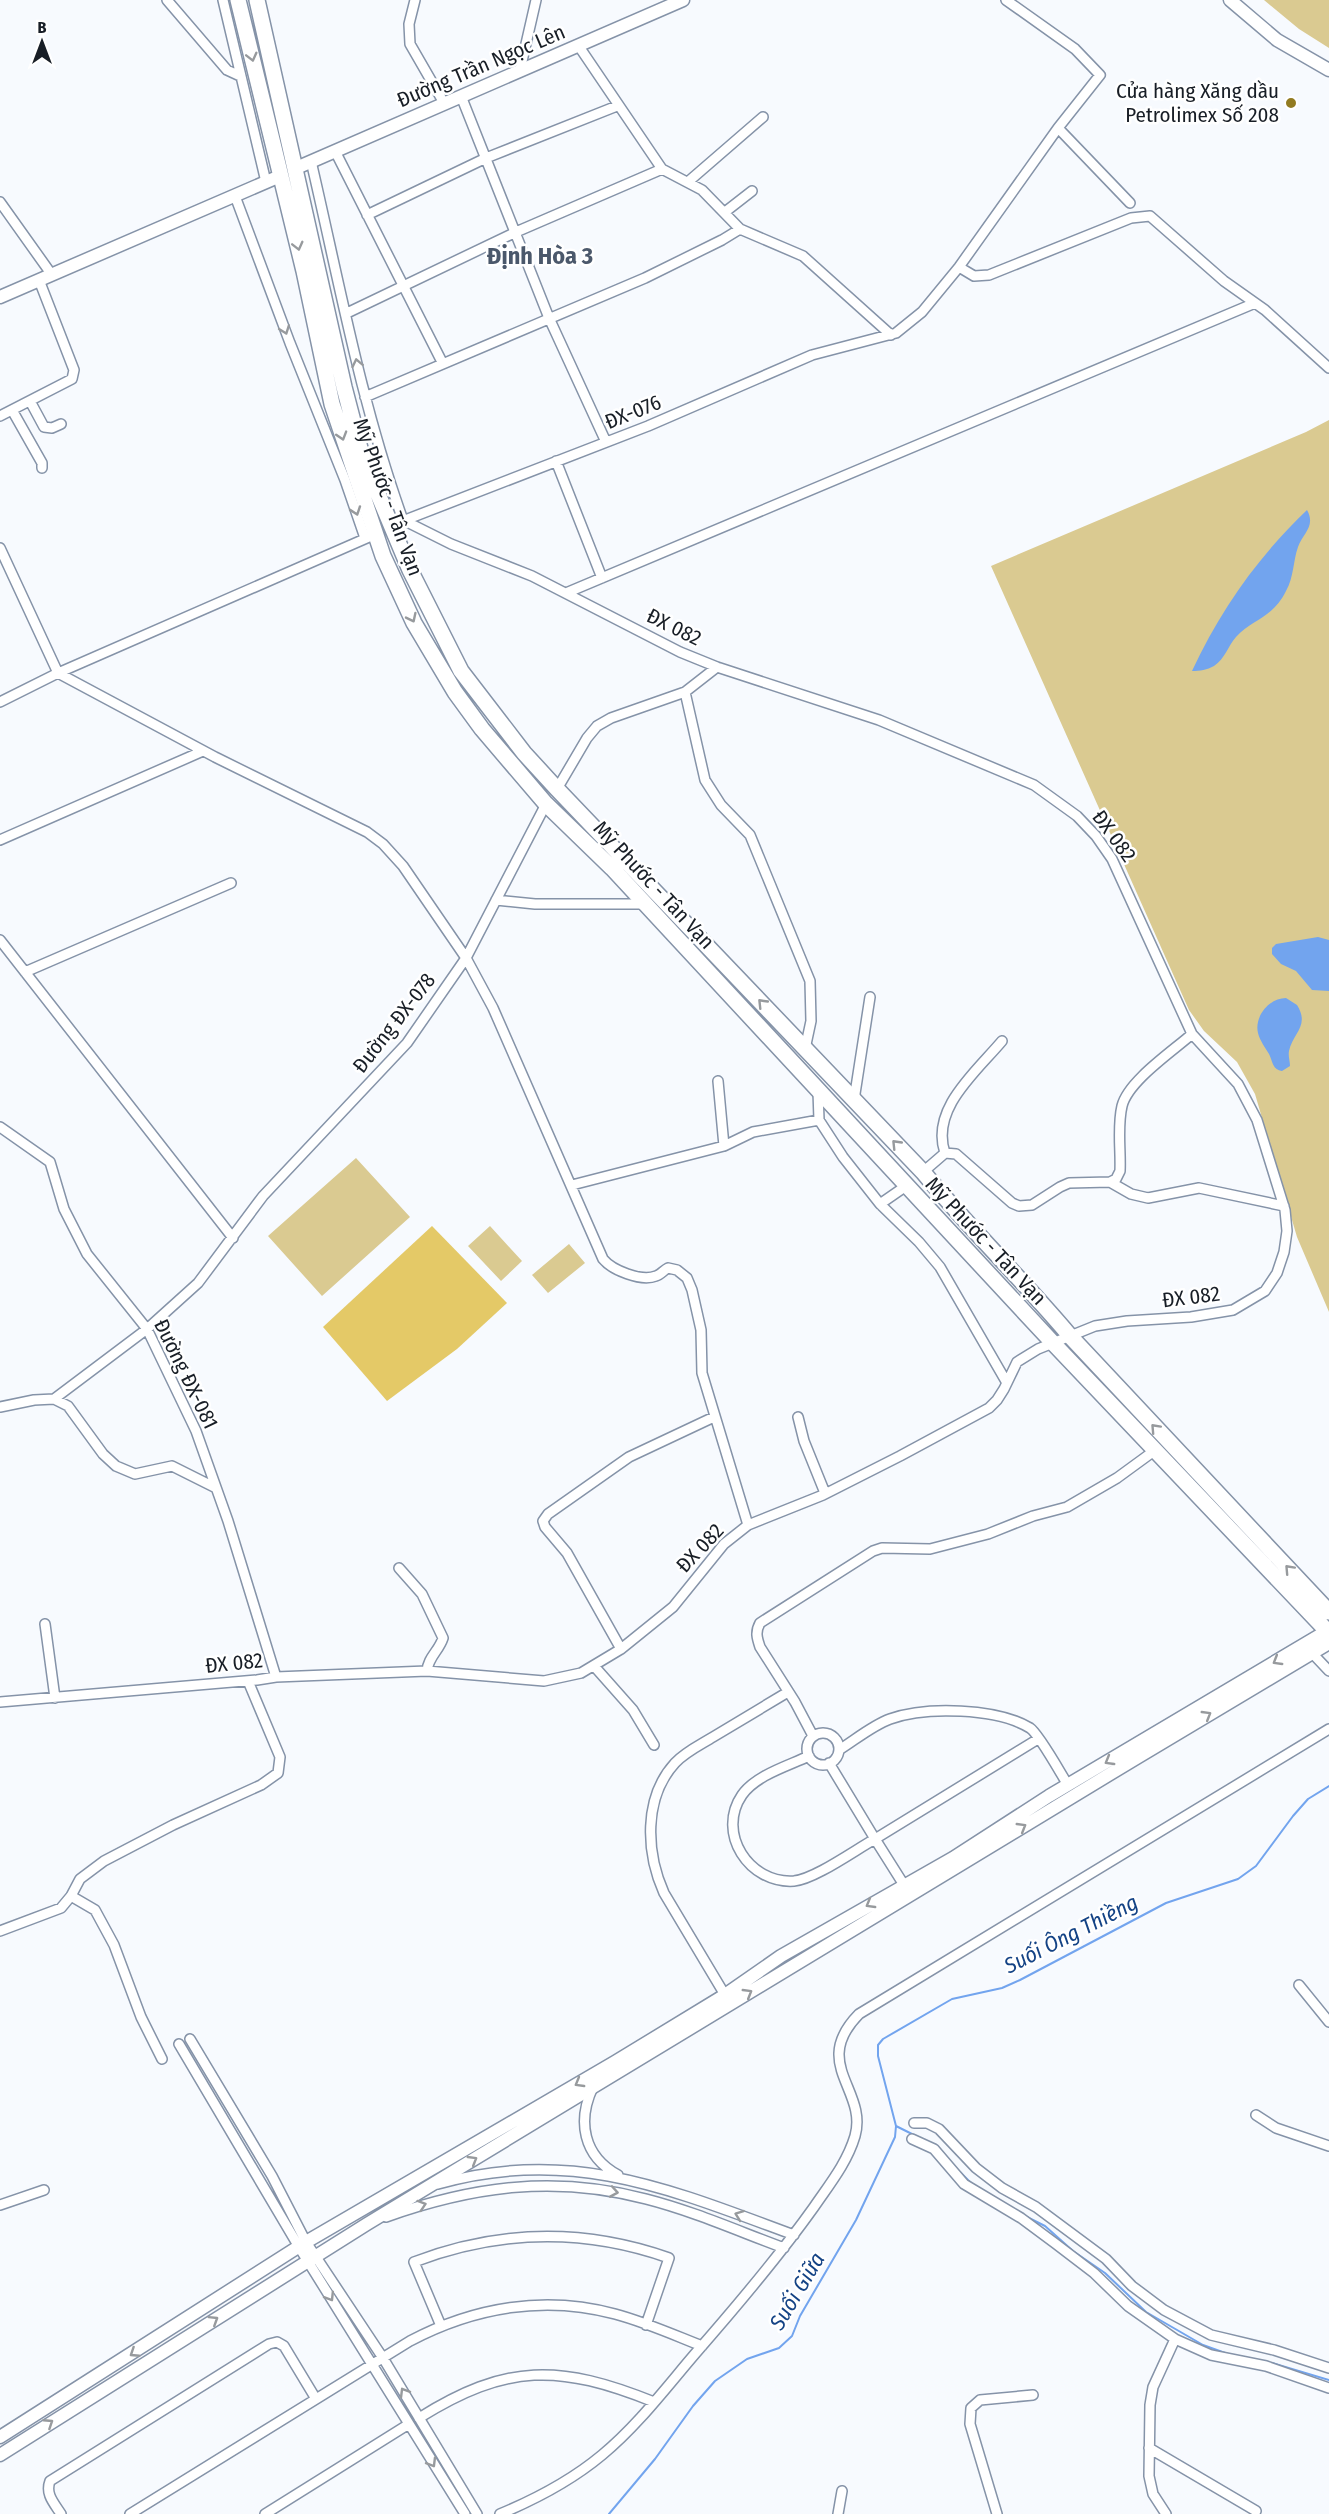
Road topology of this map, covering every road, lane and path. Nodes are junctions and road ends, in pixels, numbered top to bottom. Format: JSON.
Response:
{"nodes":[{"id":1,"x":167,"y":0,"type":"edge"},
{"id":2,"x":223,"y":0,"type":"edge"},
{"id":3,"x":238,"y":0,"type":"edge"},
{"id":4,"x":257,"y":0,"type":"edge"},
{"id":5,"x":415,"y":0,"type":"edge"},
{"id":6,"x":536,"y":0,"type":"edge"},
{"id":7,"x":683,"y":0,"type":"edge"},
{"id":8,"x":1006,"y":0,"type":"edge"},
{"id":9,"x":1230,"y":0,"type":"edge"},
{"id":10,"x":578,"y":45,"type":"junction"},
{"id":11,"x":520,"y":70,"type":"junction"},
{"id":12,"x":1329,"y":70,"type":"edge"},
{"id":13,"x":240,"y":76,"type":"junction"},
{"id":14,"x":461,"y":96,"type":"junction"},
{"id":15,"x":444,"y":103,"type":"junction"},
{"id":16,"x":618,"y":106,"type":"junction"},
{"id":17,"x":763,"y":117,"type":"dead end"},
{"id":18,"x":1058,"y":128,"type":"junction"},
{"id":19,"x":335,"y":150,"type":"junction"},
{"id":20,"x":486,"y":158,"type":"junction"},
{"id":21,"x":311,"y":161,"type":"junction"},
{"id":22,"x":662,"y":169,"type":"junction"},
{"id":23,"x":280,"y":176,"type":"junction"},
{"id":24,"x":689,"y":181,"type":"junction"},
{"id":25,"x":752,"y":191,"type":"dead end"},
{"id":26,"x":235,"y":196,"type":"junction"},
{"id":27,"x":0,"y":202,"type":"edge"},
{"id":28,"x":1130,"y":203,"type":"dead end"},
{"id":29,"x":725,"y":212,"type":"junction"},
{"id":30,"x":367,"y":215,"type":"junction"},
{"id":31,"x":740,"y":229,"type":"junction"},
{"id":32,"x":516,"y":232,"type":"junction"},
{"id":33,"x":959,"y":267,"type":"junction"},
{"id":34,"x":52,"y":275,"type":"junction"},
{"id":35,"x":39,"y":280,"type":"junction"},
{"id":36,"x":402,"y":286,"type":"junction"},
{"id":37,"x":0,"y":297,"type":"edge"},
{"id":38,"x":1255,"y":303,"type":"junction"},
{"id":39,"x":346,"y":313,"type":"junction"},
{"id":40,"x":549,"y":318,"type":"junction"},
{"id":41,"x":891,"y":335,"type":"junction"},
{"id":42,"x":442,"y":363,"type":"junction"},
{"id":43,"x":1329,"y":368,"type":"edge"},
{"id":44,"x":365,"y":397,"type":"junction"},
{"id":45,"x":30,"y":401,"type":"junction"},
{"id":46,"x":12,"y":410,"type":"junction"},
{"id":47,"x":0,"y":416,"type":"edge"},
{"id":48,"x":61,"y":424,"type":"dead end"},
{"id":49,"x":606,"y":442,"type":"junction"},
{"id":50,"x":556,"y":461,"type":"junction"},
{"id":51,"x":42,"y":468,"type":"dead end"},
{"id":52,"x":397,"y":523,"type":"junction"},
{"id":53,"x":370,"y":536,"type":"junction"},
{"id":54,"x":0,"y":548,"type":"edge"},
{"id":55,"x":602,"y":578,"type":"junction"},
{"id":56,"x":567,"y":593,"type":"junction"},
{"id":57,"x":717,"y":667,"type":"junction"},
{"id":58,"x":58,"y":673,"type":"junction"},
{"id":59,"x":685,"y":692,"type":"junction"},
{"id":60,"x":0,"y":702,"type":"edge"},
{"id":61,"x":203,"y":751,"type":"junction"},
{"id":62,"x":557,"y":789,"type":"junction"},
{"id":63,"x":546,"y":804,"type":"junction"},
{"id":64,"x":0,"y":840,"type":"edge"},
{"id":65,"x":231,"y":883,"type":"dead end"},
{"id":66,"x":496,"y":900,"type":"junction"},
{"id":67,"x":645,"y":904,"type":"junction"},
{"id":68,"x":0,"y":940,"type":"edge"},
{"id":69,"x":466,"y":958,"type":"junction"},
{"id":70,"x":26,"y":972,"type":"junction"},
{"id":71,"x":870,"y":997,"type":"dead end"},
{"id":72,"x":1192,"y":1034,"type":"junction"},
{"id":73,"x":1002,"y":1041,"type":"dead end"},
{"id":74,"x":805,"y":1049,"type":"junction"},
{"id":75,"x":718,"y":1081,"type":"dead end"},
{"id":76,"x":818,"y":1091,"type":"junction"},
{"id":77,"x":854,"y":1100,"type":"junction"},
{"id":78,"x":819,"y":1120,"type":"junction"},
{"id":79,"x":0,"y":1127,"type":"edge"},
{"id":80,"x":724,"y":1146,"type":"junction"},
{"id":81,"x":945,"y":1154,"type":"junction"},
{"id":82,"x":923,"y":1172,"type":"junction"},
{"id":83,"x":1110,"y":1182,"type":"junction"},
{"id":84,"x":572,"y":1185,"type":"junction"},
{"id":85,"x":906,"y":1186,"type":"junction"},
{"id":86,"x":880,"y":1204,"type":"junction"},
{"id":87,"x":1284,"y":1206,"type":"junction"},
{"id":88,"x":233,"y":1238,"type":"junction"},
{"id":89,"x":147,"y":1329,"type":"junction"},
{"id":90,"x":1070,"y":1336,"type":"junction"},
{"id":91,"x":1053,"y":1344,"type":"junction"},
{"id":92,"x":1007,"y":1383,"type":"junction"},
{"id":93,"x":54,"y":1399,"type":"junction"},
{"id":94,"x":0,"y":1407,"type":"edge"},
{"id":95,"x":714,"y":1417,"type":"junction"},
{"id":96,"x":798,"y":1418,"type":"dead end"},
{"id":97,"x":1154,"y":1451,"type":"junction"},
{"id":98,"x":216,"y":1488,"type":"junction"},
{"id":99,"x":825,"y":1493,"type":"junction"},
{"id":100,"x":748,"y":1526,"type":"junction"},
{"id":101,"x":399,"y":1568,"type":"dead end"},
{"id":102,"x":1329,"y":1612,"type":"edge"},
{"id":103,"x":45,"y":1624,"type":"dead end"},
{"id":104,"x":1328,"y":1636,"type":"edge"},
{"id":105,"x":621,"y":1649,"type":"junction"},
{"id":106,"x":1312,"y":1653,"type":"junction"},
{"id":107,"x":594,"y":1666,"type":"junction"},
{"id":108,"x":427,"y":1671,"type":"junction"},
{"id":109,"x":1329,"y":1671,"type":"edge"},
{"id":110,"x":276,"y":1677,"type":"junction"},
{"id":111,"x":248,"y":1681,"type":"junction"},
{"id":112,"x":788,"y":1692,"type":"junction"},
{"id":113,"x":55,"y":1698,"type":"junction"},
{"id":114,"x":0,"y":1702,"type":"edge"},
{"id":115,"x":1329,"y":1729,"type":"edge"},
{"id":116,"x":813,"y":1736,"type":"junction"},
{"id":117,"x":1038,"y":1738,"type":"junction"},
{"id":118,"x":654,"y":1745,"type":"dead end"},
{"id":119,"x":839,"y":1750,"type":"junction"},
{"id":120,"x":1134,"y":1753,"type":"junction"},
{"id":121,"x":809,"y":1756,"type":"junction"},
{"id":122,"x":829,"y":1763,"type":"junction"},
{"id":123,"x":1068,"y":1785,"type":"junction"},
{"id":124,"x":875,"y":1839,"type":"junction"},
{"id":125,"x":907,"y":1890,"type":"junction"},
{"id":126,"x":71,"y":1896,"type":"junction"},
{"id":127,"x":0,"y":1931,"type":"edge"},
{"id":128,"x":1299,"y":1985,"type":"dead end"},
{"id":129,"x":725,"y":1995,"type":"junction"},
{"id":130,"x":1329,"y":2022,"type":"edge"},
{"id":131,"x":190,"y":2039,"type":"dead end"},
{"id":132,"x":179,"y":2044,"type":"dead end"},
{"id":133,"x":162,"y":2060,"type":"dead end"},
{"id":134,"x":593,"y":2087,"type":"junction"},
{"id":135,"x":1256,"y":2115,"type":"dead end"},
{"id":136,"x":914,"y":2123,"type":"dead end"},
{"id":137,"x":912,"y":2139,"type":"dead end"},
{"id":138,"x":1329,"y":2146,"type":"edge"},
{"id":139,"x":629,"y":2179,"type":"junction"},
{"id":140,"x":430,"y":2186,"type":"junction"},
{"id":141,"x":44,"y":2190,"type":"dead end"},
{"id":142,"x":0,"y":2205,"type":"edge"},
{"id":143,"x":367,"y":2224,"type":"junction"},
{"id":144,"x":794,"y":2235,"type":"junction"},
{"id":145,"x":303,"y":2244,"type":"junction"},
{"id":146,"x":784,"y":2248,"type":"junction"},
{"id":147,"x":312,"y":2259,"type":"junction"},
{"id":148,"x":646,"y":2325,"type":"junction"},
{"id":149,"x":441,"y":2326,"type":"junction"},
{"id":150,"x":1175,"y":2339,"type":"junction"},
{"id":151,"x":702,"y":2346,"type":"junction"},
{"id":152,"x":383,"y":2358,"type":"junction"},
{"id":153,"x":371,"y":2365,"type":"junction"},
{"id":154,"x":1329,"y":2368,"type":"edge"},
{"id":155,"x":1329,"y":2388,"type":"edge"},
{"id":156,"x":1033,"y":2396,"type":"dead end"},
{"id":157,"x":316,"y":2399,"type":"junction"},
{"id":158,"x":654,"y":2402,"type":"junction"},
{"id":159,"x":419,"y":2418,"type":"junction"},
{"id":160,"x":409,"y":2424,"type":"junction"},
{"id":161,"x":0,"y":2437,"type":"edge"},
{"id":162,"x":1149,"y":2448,"type":"junction"},
{"id":163,"x":0,"y":2456,"type":"edge"},
{"id":164,"x":842,"y":2491,"type":"dead end"},
{"id":165,"x":1256,"y":2511,"type":"dead end"},
{"id":166,"x":61,"y":2514,"type":"edge"},
{"id":167,"x":130,"y":2514,"type":"edge"},
{"id":168,"x":265,"y":2514,"type":"edge"},
{"id":169,"x":465,"y":2514,"type":"edge"},
{"id":170,"x":477,"y":2514,"type":"edge"},
{"id":171,"x":500,"y":2514,"type":"edge"},
{"id":172,"x":838,"y":2514,"type":"edge"},
{"id":173,"x":997,"y":2514,"type":"edge"},
{"id":174,"x":1166,"y":2514,"type":"edge"}],
"edges":[{"from":1,"to":13,"type":"street"},
{"from":2,"to":13,"type":"street"},
{"from":3,"to":23,"type":"main road","name":"Mỹ Phước - Tân Vạn","one_way":true},
{"from":4,"to":23,"type":"main road","name":"Mỹ Phước - Tân Vạn"},
{"from":5,"to":15,"type":"street"},
{"from":6,"to":11,"type":"street"},
{"from":7,"to":10,"type":"street","name":"Đường Trần Ngọc Lên"},
{"from":8,"to":18,"type":"street"},
{"from":9,"to":12,"type":"street"},
{"from":10,"to":11,"type":"street","name":"Đường Trần Ngọc Lên"},
{"from":10,"to":16,"type":"street"},
{"from":11,"to":14,"type":"street","name":"Đường Trần Ngọc Lên"},
{"from":13,"to":23,"type":"street"},
{"from":14,"to":15,"type":"street","name":"Đường Trần Ngọc Lên"},
{"from":14,"to":20,"type":"street"},
{"from":15,"to":19,"type":"street","name":"Đường Trần Ngọc Lên"},
{"from":16,"to":20,"type":"street"},
{"from":16,"to":22,"type":"street"},
{"from":17,"to":24,"type":"street"},
{"from":18,"to":28,"type":"street"},
{"from":18,"to":33,"type":"street"},
{"from":19,"to":21,"type":"street","name":"Đường Trần Ngọc Lên"},
{"from":19,"to":30,"type":"street"},
{"from":20,"to":30,"type":"street"},
{"from":20,"to":32,"type":"street"},
{"from":21,"to":23,"type":"street","name":"Đường Trần Ngọc Lên"},
{"from":21,"to":39,"type":"street"},
{"from":22,"to":24,"type":"street"},
{"from":22,"to":32,"type":"street"},
{"from":23,"to":26,"type":"street","name":"Đường Trần Ngọc Lên"},
{"from":23,"to":52,"type":"main road","name":"Mỹ Phước - Tân Vạn"},
{"from":23,"to":53,"type":"main road","name":"Mỹ Phước - Tân Vạn","one_way":true},
{"from":24,"to":29,"type":"street"},
{"from":25,"to":29,"type":"street"},
{"from":26,"to":34,"type":"street","name":"Đường Trần Ngọc Lên"},
{"from":26,"to":53,"type":"street","one_way":true},
{"from":27,"to":34,"type":"street"},
{"from":29,"to":31,"type":"street"},
{"from":30,"to":36,"type":"street"},
{"from":31,"to":40,"type":"street"},
{"from":31,"to":41,"type":"street"},
{"from":32,"to":36,"type":"street"},
{"from":32,"to":40,"type":"street"},
{"from":33,"to":38,"type":"street"},
{"from":33,"to":41,"type":"street"},
{"from":34,"to":35,"type":"street","name":"Đường Trần Ngọc Lên"},
{"from":35,"to":37,"type":"street","name":"Đường Trần Ngọc Lên"},
{"from":35,"to":45,"type":"street"},
{"from":36,"to":39,"type":"street"},
{"from":36,"to":42,"type":"street"},
{"from":38,"to":43,"type":"street"},
{"from":38,"to":55,"type":"street"},
{"from":44,"to":39,"type":"street","one_way":true},
{"from":40,"to":42,"type":"street"},
{"from":40,"to":49,"type":"street"},
{"from":41,"to":49,"type":"street","name":"ĐX-076"},
{"from":42,"to":44,"type":"street"},
{"from":44,"to":52,"type":"street"},
{"from":45,"to":46,"type":"street"},
{"from":45,"to":48,"type":"street"},
{"from":46,"to":47,"type":"street"},
{"from":46,"to":51,"type":"street"},
{"from":49,"to":50,"type":"street","name":"ĐX-076"},
{"from":50,"to":52,"type":"street","name":"ĐX-076"},
{"from":50,"to":55,"type":"street"},
{"from":52,"to":56,"type":"street","name":"ĐX 082"},
{"from":52,"to":62,"type":"main road","name":"Mỹ Phước - Tân Vạn"},
{"from":53,"to":58,"type":"street"},
{"from":53,"to":63,"type":"main road","name":"Mỹ Phước - Tân Vạn","one_way":true},
{"from":54,"to":58,"type":"street"},
{"from":55,"to":56,"type":"street"},
{"from":56,"to":57,"type":"street","name":"ĐX 082"},
{"from":57,"to":59,"type":"street"},
{"from":57,"to":72,"type":"street","name":"ĐX 082"},
{"from":58,"to":60,"type":"street"},
{"from":58,"to":61,"type":"street"},
{"from":59,"to":62,"type":"street"},
{"from":59,"to":74,"type":"street"},
{"from":61,"to":64,"type":"street"},
{"from":61,"to":69,"type":"street"},
{"from":74,"to":62,"type":"main road","name":"Mỹ Phước - Tân Vạn","one_way":true},
{"from":63,"to":66,"type":"street","name":"Đường ĐX-078"},
{"from":63,"to":67,"type":"main road","name":"Mỹ Phước - Tân Vạn"},
{"from":65,"to":70,"type":"street"},
{"from":66,"to":67,"type":"street"},
{"from":66,"to":69,"type":"street","name":"Đường ĐX-078"},
{"from":67,"to":76,"type":"main road","name":"Mỹ Phước - Tân Vạn"},
{"from":68,"to":70,"type":"street"},
{"from":69,"to":84,"type":"street"},
{"from":69,"to":88,"type":"street","name":"Đường ĐX-078"},
{"from":70,"to":88,"type":"street"},
{"from":71,"to":77,"type":"street"},
{"from":72,"to":83,"type":"street"},
{"from":72,"to":87,"type":"street","name":"ĐX 082"},
{"from":73,"to":81,"type":"street"},
{"from":74,"to":77,"type":"main road","name":"Mỹ Phước - Tân Vạn"},
{"from":75,"to":80,"type":"street"},
{"from":76,"to":78,"type":"street"},
{"from":76,"to":85,"type":"main road","name":"Mỹ Phước - Tân Vạn"},
{"from":82,"to":77,"type":"main road","name":"Mỹ Phước - Tân Vạn","one_way":true},
{"from":78,"to":80,"type":"street"},
{"from":78,"to":86,"type":"street"},
{"from":79,"to":89,"type":"street","name":"Đường ĐX-081"},
{"from":80,"to":84,"type":"street"},
{"from":81,"to":82,"type":"street"},
{"from":81,"to":83,"type":"street"},
{"from":82,"to":90,"type":"main road","name":"Mỹ Phước - Tân Vạn"},
{"from":83,"to":87,"type":"street"},
{"from":84,"to":95,"type":"street"},
{"from":85,"to":86,"type":"street"},
{"from":85,"to":91,"type":"main road","name":"Mỹ Phước - Tân Vạn"},
{"from":86,"to":92,"type":"street"},
{"from":87,"to":90,"type":"street","name":"ĐX 082"},
{"from":88,"to":89,"type":"street","name":"Đường ĐX-078"},
{"from":89,"to":93,"type":"street","name":"Đường ĐX-078"},
{"from":89,"to":98,"type":"street","name":"Đường ĐX-081"},
{"from":90,"to":91,"type":"street","name":"ĐX 082"},
{"from":102,"to":90,"type":"main road","name":"Mỹ Phước - Tân Vạn","one_way":true},
{"from":91,"to":92,"type":"street","name":"ĐX 082"},
{"from":91,"to":97,"type":"main road","name":"Mỹ Phước - Tân Vạn"},
{"from":92,"to":99,"type":"street","name":"ĐX 082"},
{"from":93,"to":94,"type":"street"},
{"from":93,"to":98,"type":"street"},
{"from":95,"to":100,"type":"street"},
{"from":95,"to":105,"type":"street"},
{"from":96,"to":99,"type":"street"},
{"from":97,"to":104,"type":"main road","name":"Mỹ Phước - Tân Vạn"},
{"from":97,"to":112,"type":"street"},
{"from":98,"to":110,"type":"street","name":"Đường ĐX-081"},
{"from":99,"to":100,"type":"street","name":"ĐX 082"},
{"from":100,"to":105,"type":"street","name":"ĐX 082"},
{"from":101,"to":108,"type":"street"},
{"from":103,"to":113,"type":"street"},
{"from":104,"to":106,"type":"street"},
{"from":104,"to":120,"type":"street","one_way":true},
{"from":105,"to":107,"type":"street","name":"ĐX 082"},
{"from":106,"to":109,"type":"street"},
{"from":120,"to":106,"type":"street","one_way":true},
{"from":107,"to":108,"type":"street","name":"ĐX 082"},
{"from":107,"to":118,"type":"street"},
{"from":108,"to":110,"type":"street","name":"ĐX 082"},
{"from":110,"to":111,"type":"street","name":"ĐX 082"},
{"from":111,"to":113,"type":"street","name":"ĐX 082"},
{"from":111,"to":126,"type":"street"},
{"from":112,"to":116,"type":"street"},
{"from":112,"to":129,"type":"street"},
{"from":113,"to":114,"type":"street","name":"ĐX 082"},
{"from":115,"to":144,"type":"street"},
{"from":116,"to":119,"type":"street"},
{"from":116,"to":121,"type":"street"},
{"from":117,"to":119,"type":"street"},
{"from":117,"to":123,"type":"street"},
{"from":117,"to":124,"type":"street"},
{"from":119,"to":122,"type":"street"},
{"from":120,"to":123,"type":"street","one_way":true},
{"from":125,"to":120,"type":"street","one_way":true},
{"from":121,"to":122,"type":"street"},
{"from":121,"to":124,"type":"street"},
{"from":122,"to":124,"type":"street"},
{"from":123,"to":125,"type":"street"},
{"from":124,"to":125,"type":"street"},
{"from":125,"to":129,"type":"street","one_way":true},
{"from":134,"to":125,"type":"street","one_way":true},
{"from":126,"to":127,"type":"street"},
{"from":126,"to":133,"type":"street"},
{"from":128,"to":130,"type":"street"},
{"from":129,"to":145,"type":"street","one_way":true},
{"from":131,"to":145,"type":"street"},
{"from":132,"to":145,"type":"street"},
{"from":134,"to":139,"type":"street"},
{"from":140,"to":134,"type":"street","one_way":true},
{"from":135,"to":138,"type":"street"},
{"from":136,"to":154,"type":"street"},
{"from":137,"to":150,"type":"street"},
{"from":139,"to":140,"type":"street"},
{"from":144,"to":139,"type":"street","one_way":true},
{"from":140,"to":143,"type":"street"},
{"from":141,"to":142,"type":"street"},
{"from":143,"to":146,"type":"street","one_way":true},
{"from":143,"to":147,"type":"street"},
{"from":144,"to":146,"type":"street"},
{"from":145,"to":147,"type":"street"},
{"from":145,"to":161,"type":"street","one_way":true},
{"from":146,"to":151,"type":"street"},
{"from":147,"to":152,"type":"street"},
{"from":147,"to":153,"type":"street","one_way":true},
{"from":163,"to":147,"type":"street","one_way":true},
{"from":148,"to":149,"type":"street"},
{"from":148,"to":149,"type":"street"},
{"from":148,"to":151,"type":"street"},
{"from":149,"to":152,"type":"street"},
{"from":150,"to":155,"type":"street"},
{"from":150,"to":162,"type":"street"},
{"from":151,"to":158,"type":"street"},
{"from":152,"to":153,"type":"street"},
{"from":159,"to":152,"type":"street","one_way":true},
{"from":153,"to":157,"type":"street"},
{"from":153,"to":160,"type":"street"},
{"from":156,"to":173,"type":"street"},
{"from":157,"to":166,"type":"street"},
{"from":157,"to":167,"type":"street"},
{"from":158,"to":159,"type":"street"},
{"from":158,"to":171,"type":"street"},
{"from":159,"to":170,"type":"street"},
{"from":160,"to":168,"type":"street"},
{"from":160,"to":169,"type":"street","one_way":true},
{"from":162,"to":165,"type":"street"},
{"from":162,"to":174,"type":"street"},
{"from":164,"to":172,"type":"street"}]}
